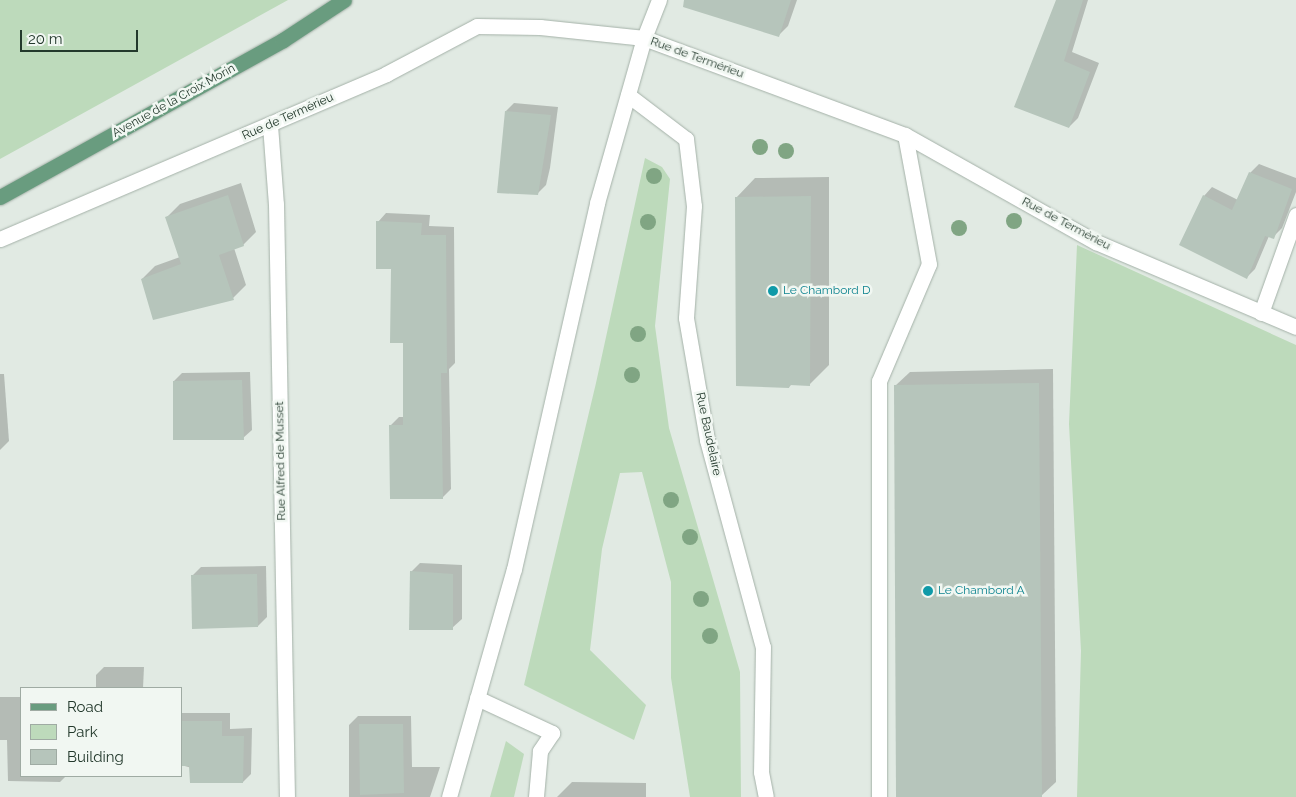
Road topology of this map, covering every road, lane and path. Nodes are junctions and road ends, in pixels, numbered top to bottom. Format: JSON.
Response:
{"nodes":[{"id":1,"x":344,"y":0,"type":"edge"},
{"id":2,"x":658,"y":0,"type":"edge"},
{"id":3,"x":644,"y":38,"type":"junction"},
{"id":4,"x":628,"y":95,"type":"junction"},
{"id":5,"x":270,"y":126,"type":"junction"},
{"id":6,"x":905,"y":135,"type":"junction"},
{"id":7,"x":0,"y":197,"type":"edge"},
{"id":8,"x":1296,"y":215,"type":"edge"},
{"id":9,"x":0,"y":239,"type":"edge"},
{"id":10,"x":1262,"y":313,"type":"junction"},
{"id":11,"x":1296,"y":328,"type":"edge"},
{"id":12,"x":477,"y":698,"type":"junction"},
{"id":13,"x":287,"y":797,"type":"edge"},
{"id":14,"x":449,"y":797,"type":"edge"},
{"id":15,"x":536,"y":797,"type":"edge"},
{"id":16,"x":766,"y":797,"type":"edge"},
{"id":17,"x":879,"y":797,"type":"edge"}],
"edges":[{"from":1,"to":7,"type":"main road","name":"Avenue de la Croix Morin"},
{"from":2,"to":3,"type":"street"},
{"from":3,"to":4,"type":"street"},
{"from":3,"to":5,"type":"street","name":"Rue de Termérieu"},
{"from":3,"to":6,"type":"street","name":"Rue de Termérieu"},
{"from":4,"to":12,"type":"street"},
{"from":4,"to":16,"type":"street","name":"Rue Baudelaire"},
{"from":5,"to":9,"type":"street","name":"Rue de Termérieu"},
{"from":5,"to":13,"type":"street","name":"Rue Alfred de Musset"},
{"from":6,"to":10,"type":"street","name":"Rue de Termérieu"},
{"from":6,"to":17,"type":"street"},
{"from":8,"to":10,"type":"street"},
{"from":10,"to":11,"type":"street","name":"Rue de Termérieu"},
{"from":12,"to":14,"type":"street"},
{"from":12,"to":15,"type":"street"}]}
